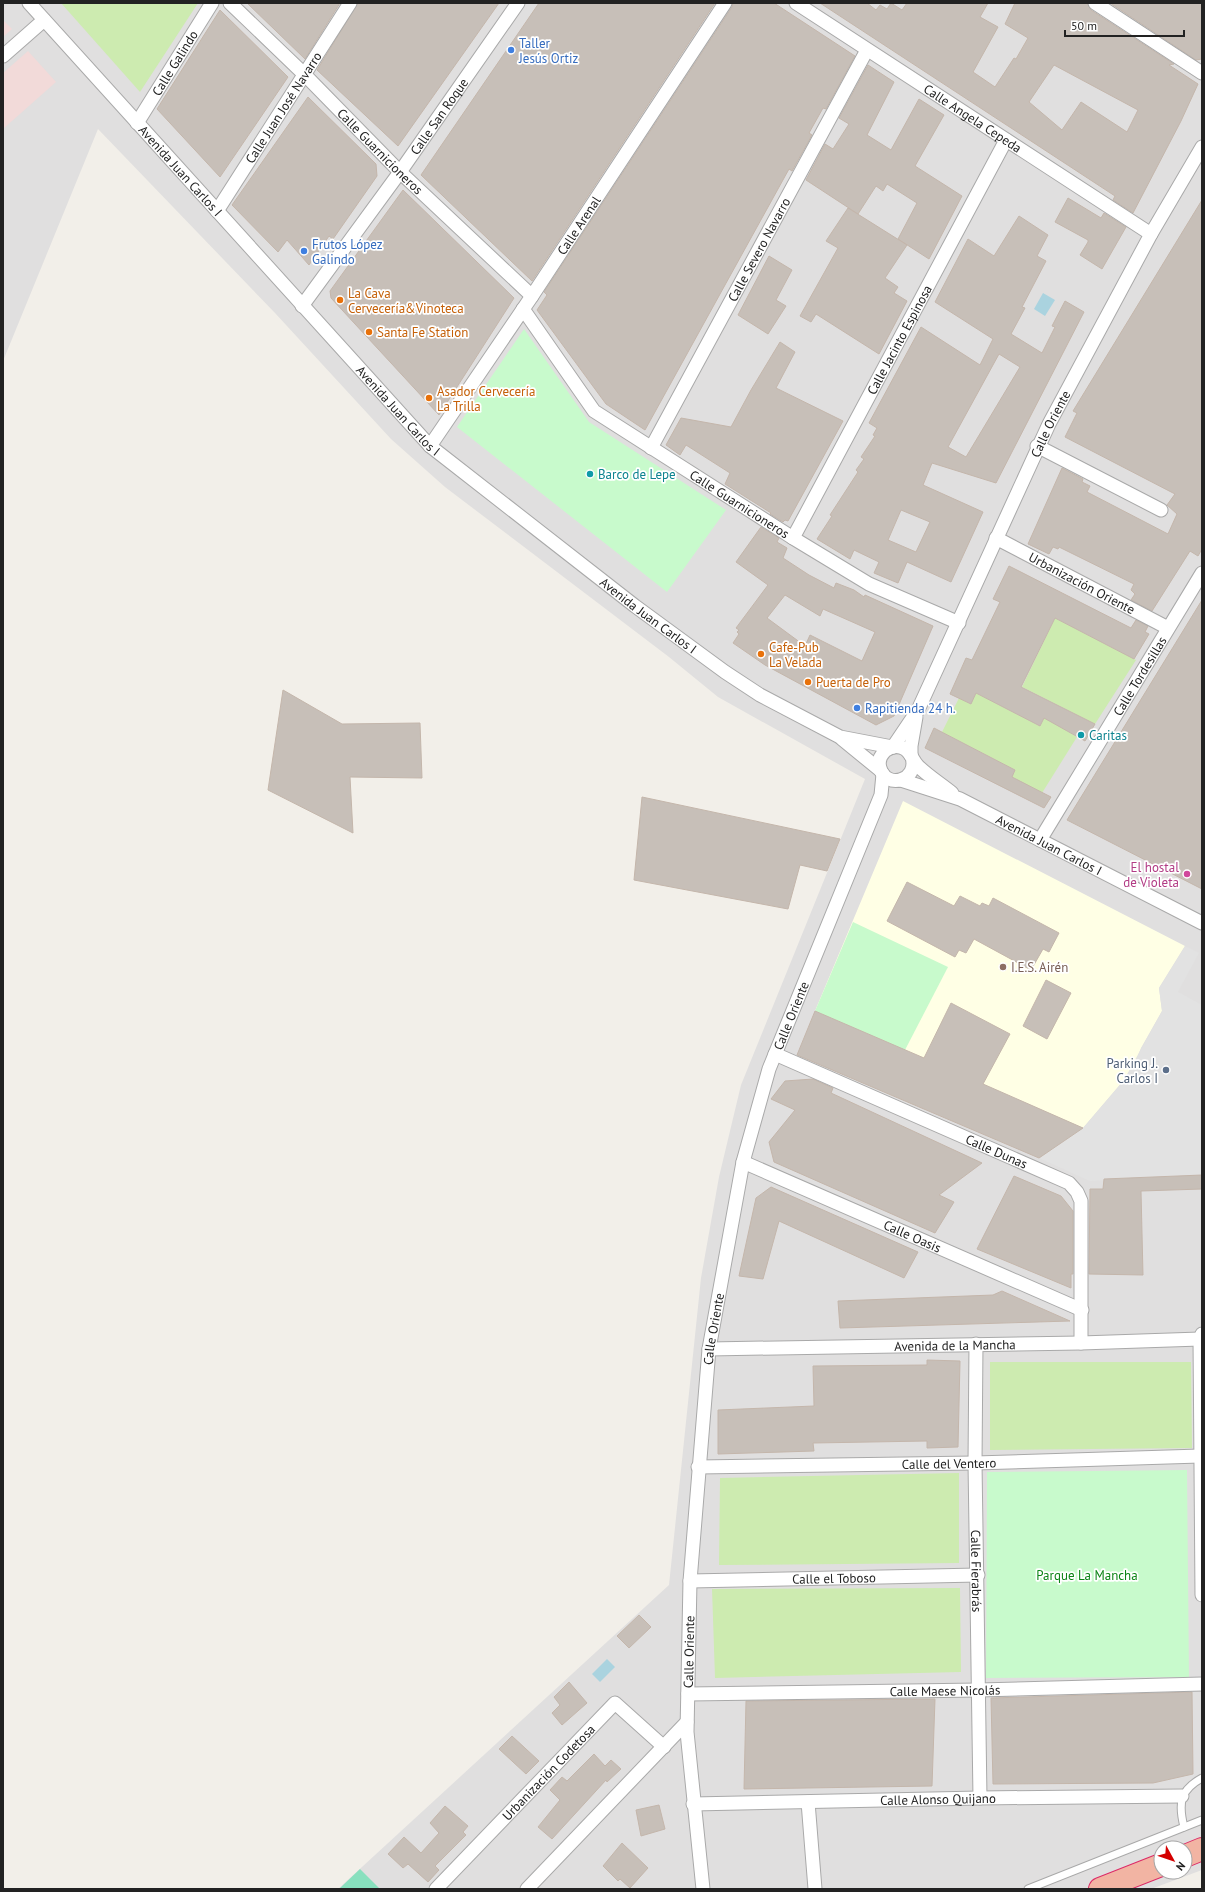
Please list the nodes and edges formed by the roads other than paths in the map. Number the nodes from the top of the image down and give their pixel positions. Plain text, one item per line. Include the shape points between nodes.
1 (29, 3) edge
2 (212, 3) edge
3 (230, 3) edge
4 (350, 3) edge
5 (518, 3) edge
6 (725, 3) edge
7 (796, 3) edge
8 (1095, 3) edge
9 (44, 20) junction
10 (866, 50) junction
11 (3, 56) edge
12 (1202, 73) edge
13 (305, 75) junction
14 (137, 123) junction
15 (1006, 140) junction
16 (1202, 147) edge
17 (400, 172) junction
18 (216, 211) junction
19 (1151, 234) junction
20 (532, 296) junction
21 (302, 306) junction
22 (523, 309) junction
23 (430, 446) junction
24 (1038, 446) junction
25 (651, 448) junction
26 (1161, 510) dead end
27 (793, 538) junction
28 (996, 538) junction
29 (1202, 573) edge
30 (959, 623) junction
31 (1168, 628) junction
32 (918, 710) junction
33 (840, 736) junction
34 (892, 747) junction
35 (911, 756) junction
36 (881, 772) junction
37 (901, 780) junction
38 (881, 795) junction
39 (960, 799) junction
40 (1040, 840) junction
41 (1202, 923) edge
42 (775, 1054) junction
43 (742, 1162) junction
44 (1082, 1310) junction
45 (1201, 1336) edge
46 (1081, 1343) junction
47 (976, 1344) junction
48 (709, 1349) junction
49 (1201, 1447) edge
50 (975, 1463) junction
51 (698, 1467) junction
52 (978, 1575) junction
53 (1202, 1576) edge
54 (690, 1581) junction
55 (1202, 1595) edge
56 (1202, 1684) edge
57 (979, 1690) junction
58 (688, 1694) junction
59 (687, 1722) junction
60 (664, 1747) junction
61 (1202, 1778) edge
62 (1182, 1796) junction
63 (980, 1798) junction
64 (808, 1802) junction
65 (693, 1804) junction
66 (1202, 1820) edge
67 (1184, 1827) junction
68 (1153, 1868) edge
69 (436, 1889) edge
70 (527, 1889) edge
71 (703, 1889) edge
72 (815, 1889) edge
73 (1028, 1889) edge
74 (1100, 1889) edge

1 - 9 street, Avenida Juan Carlos I
2 - 14 street, Calle Galindo
3 - 13 street, Calle Guarnicioneros
4 - 13 street, Calle Juan José Navarro
5 - 17 street, Calle San Roque
6 - 20 street, Calle Arenal
7 - 10 street, Calle Angela Cepeda
8 - 12 street
9 - 11 street
9 - 14 street, Avenida Juan Carlos I
10 - 15 street, Calle Angela Cepeda
10 - 25 street, Calle Severo Navarro
13 - 17 street, Calle Guarnicioneros
13 - 18 street, Calle Juan José Navarro
14 - 18 street, Avenida Juan Carlos I
15 - 19 street, Calle Angela Cepeda
15 - 27 street, Calle Jacinto Espinosa
16 - 19 street, Calle Oriente
17 - 20 street, Calle Guarnicioneros
17 - 21 street, Calle San Roque
18 - 21 street, Avenida Juan Carlos I
19 - 24 street, Calle Oriente via 1096,332
20 - 22 street, Calle Arenal
21 - 23 street, Avenida Juan Carlos I
22 - 23 street, Calle Arenal
22 - 25 street, Calle Guarnicioneros via 594,411
23 - 33 street, Avenida Juan Carlos I via 635,606 725,672 760,695
24 - 26 street
24 - 28 street, Calle Oriente
25 - 27 street, Calle Guarnicioneros
27 - 30 street, Calle Guarnicioneros via 869,584
28 - 30 street, Calle Oriente
28 - 31 street, Urbanización Oriente
29 - 31 street, Calle Tordesillas
30 - 32 street, Calle Oriente
31 - 40 street, Calle Tordesillas
32 - 34 street, Calle Oriente
32 - 35 street, Calle Oriente via 910,746
33 - 34 street
33 - 36 street
34 - 35 street via 901,748
34 - 36 street via 882,754 879,764
35 - 37 street via 912,770
35 - 39 street via 918,766
36 - 37 street via 891,780
36 - 38 street
37 - 38 street
37 - 39 street
38 - 42 street, Calle Oriente
39 - 40 street, Avenida Juan Carlos I
40 - 41 street, Avenida Juan Carlos I
42 - 43 street, Calle Oriente
42 - 44 street, Calle Dunas via 1069,1183 1077,1192 1080,1201
43 - 44 street, Calle Oasis
43 - 48 street, Calle Oriente
44 - 46 street, Calle Dunas
45 - 46 street, Avenida de la Mancha
45 - 49 street
46 - 47 street, Avenida de la Mancha
47 - 48 street, Avenida de la Mancha
47 - 50 street, Calle Fierabrás
48 - 51 street, Calle Oriente
49 - 50 street, Calle del Ventero
49 - 53 street
50 - 51 street, Calle del Ventero
50 - 52 street, Calle Fierabrás
51 - 54 street, Calle Oriente
52 - 54 street, Calle el Toboso
52 - 57 street, Calle Fierabrás
53 - 55 street
54 - 58 street, Calle Oriente
56 - 57 street, Calle Maese Nicolás
57 - 58 street, Calle Maese Nicolás
57 - 63 street, Calle Fierabrás
58 - 59 street, Calle Oriente
59 - 60 street
59 - 65 street, Calle Oriente
60 - 69 street, Urbanización Codetosa via 615,1703
60 - 70 street
61 - 62 lane via 1189,1785
62 - 63 street, Calle Alonso Quijano
62 - 67 lane via 1181,1814
63 - 64 street, Calle Alonso Quijano
64 - 65 street, Calle Alonso Quijano
64 - 72 street
65 - 71 street, Calle Oriente
66 - 67 lane
67 - 73 lane
68 - 74 highway

